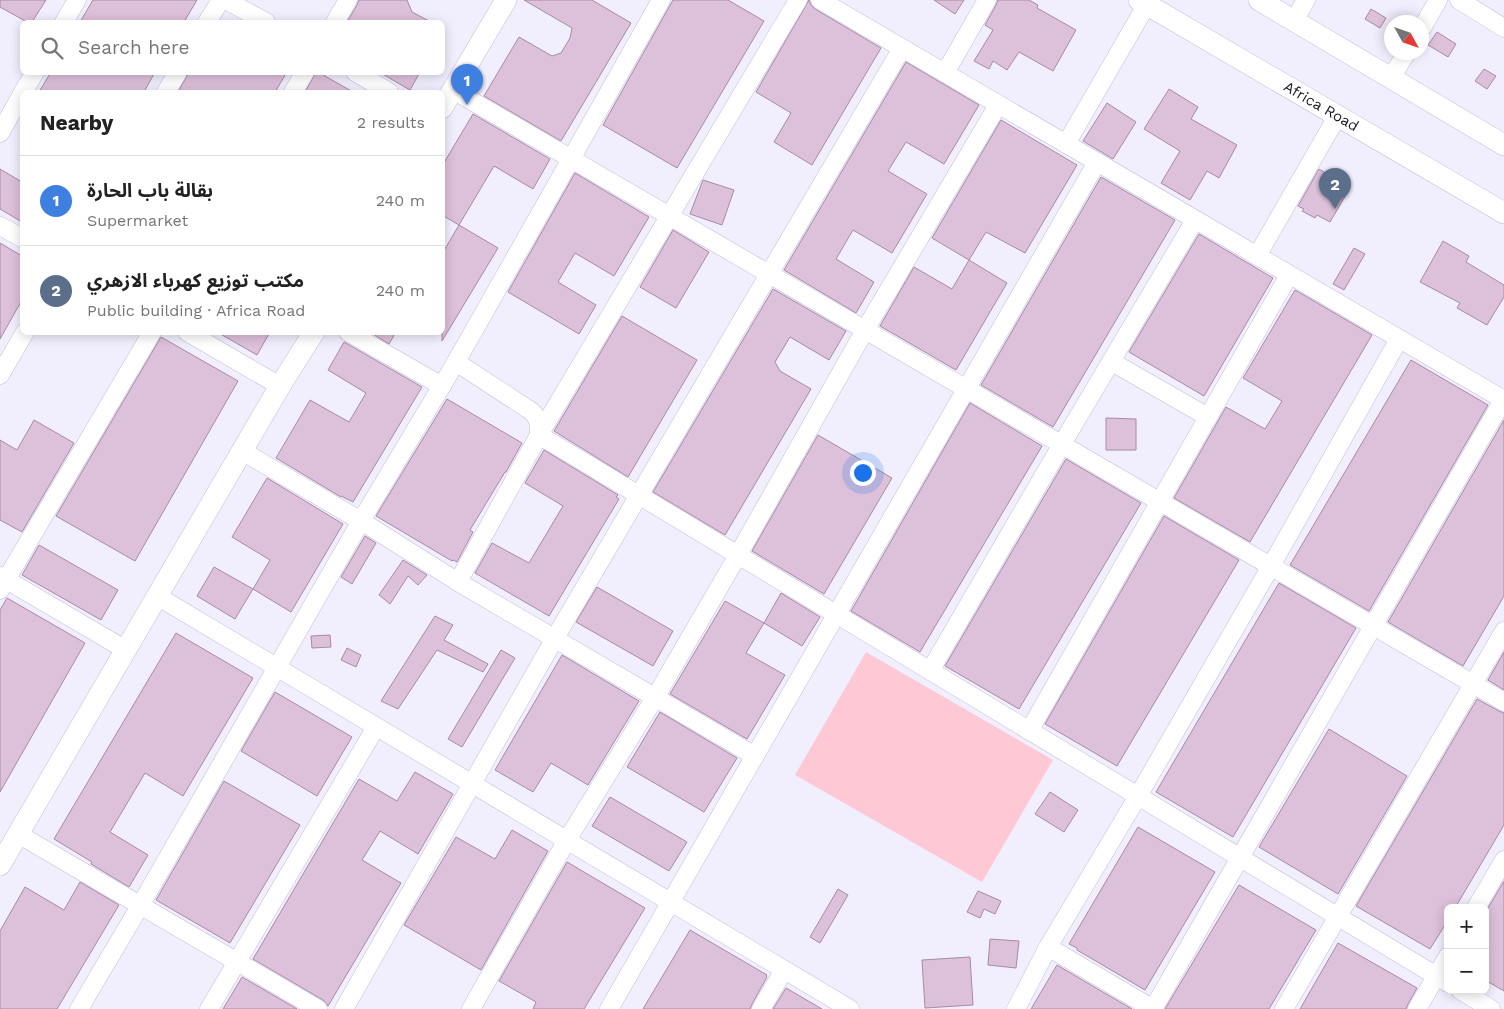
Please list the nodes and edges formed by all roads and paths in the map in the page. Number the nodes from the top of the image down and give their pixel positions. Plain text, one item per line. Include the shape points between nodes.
1 (77, 0) edge
2 (220, 0) edge
3 (226, 0) edge
4 (348, 0) edge
5 (506, 0) edge
6 (662, 0) edge
7 (798, 0) edge
8 (820, 0) edge
9 (988, 0) edge
10 (1258, 0) edge
11 (1306, 0) edge
12 (1438, 0) edge
13 (1459, 0) edge
14 (1143, 2) edge
15 (1429, 16) edge
16 (65, 20) edge
17 (208, 20) edge
18 (262, 20) edge
19 (335, 20) edge
20 (1294, 21) junction
21 (1504, 28) edge
22 (902, 48) junction
23 (1402, 60) edge
24 (946, 74) junction
25 (33, 75) edge
26 (176, 75) edge
27 (303, 75) edge
28 (360, 75) edge
29 (1391, 78) junction
30 (25, 90) edge
31 (167, 90) edge
32 (294, 90) edge
33 (386, 90) edge
34 (453, 90) junction
35 (20, 98) edge
36 (445, 103) edge
37 (998, 104) junction
38 (1338, 115) junction
39 (0, 133) edge
40 (1066, 144) junction
41 (1504, 145) edge
42 (571, 158) junction
43 (1097, 162) junction
44 (1500, 208) edge
45 (670, 216) junction
46 (1196, 220) junction
47 (0, 226) edge
48 (20, 237) edge
49 (1258, 256) junction
50 (769, 274) junction
51 (1289, 275) junction
52 (865, 330) junction
53 (23, 335) edge
54 (150, 335) edge
55 (192, 335) edge
56 (312, 335) edge
57 (353, 335) edge
58 (1399, 339) junction
59 (456, 362) junction
60 (1112, 362) junction
61 (0, 375) edge
62 (280, 386) junction
63 (442, 386) junction
64 (966, 389) junction
65 (1503, 400) edge
66 (1208, 417) junction
67 (539, 435) junction
68 (1062, 444) junction
69 (242, 451) junction
70 (639, 495) junction
71 (1160, 501) junction
72 (361, 521) junction
73 (738, 555) junction
74 (1271, 566) junction
75 (2, 582) edge
76 (458, 582) junction
77 (157, 596) junction
78 (837, 614) junction
79 (1373, 626) junction
80 (1504, 631) edge
81 (555, 638) junction
82 (126, 650) junction
83 (277, 668) junction
84 (930, 671) junction
85 (1473, 684) junction
86 (656, 696) junction
87 (1504, 702) edge
88 (376, 727) junction
89 (1029, 731) junction
90 (755, 756) junction
91 (472, 784) junction
92 (1138, 796) junction
93 (18, 834) junction
94 (566, 840) junction
95 (1240, 858) junction
96 (1504, 860) edge
97 (0, 866) edge
98 (671, 902) junction
99 (1478, 904) edge
100 (140, 906) junction
101 (1338, 917) junction
102 (1048, 947) junction
103 (236, 961) junction
104 (784, 970) junction
105 (1442, 979) edge
106 (1467, 994) edge
107 (79, 1009) edge
108 (209, 1009) edge
109 (318, 1009) edge
110 (344, 1009) edge
111 (471, 1009) edge
112 (609, 1009) edge
113 (761, 1009) edge
114 (850, 1009) edge
115 (1016, 1009) edge
116 (1153, 1009) edge
117 (1284, 1009) edge
118 (1417, 1009) edge
119 (1491, 1009) edge

1 - 16 street
2 - 17 street
3 - 18 street
4 - 19 street
5 - 34 street
6 - 42 street
7 - 45 street
8 - 22 street
9 - 24 street
10 - 20 street
11 - 20 street
12 - 15 street
13 - 21 street
14 - 38 street, Africa Road
14 - 40 street
20 - 29 street
22 - 24 street
22 - 50 street
23 - 29 street
24 - 37 street
25 - 30 street
26 - 31 street
27 - 32 street
28 - 33 street
29 - 41 street
34 - 36 street
34 - 42 street
35 - 39 street
37 - 40 street
37 - 52 street
38 - 44 street, Africa Road
38 - 49 street
40 - 43 street
42 - 45 street
42 - 59 street
43 - 46 street
43 - 64 street
45 - 50 street
45 - 67 street
46 - 49 street
46 - 60 street
47 - 48 street
49 - 51 street
50 - 52 street
50 - 70 street
51 - 58 street
51 - 66 street
52 - 64 street
52 - 73 street
53 - 61 street
54 - 75 street
55 - 62 street
56 - 62 street
57 - 63 street
58 - 65 street
58 - 74 street
59 - 63 street
59 - 67 street via 535,414 540,423
60 - 66 street
60 - 68 street
62 - 69 street
63 - 72 street
64 - 68 street
64 - 78 street
65 - 79 street
66 - 71 street
67 - 70 street
67 - 76 street
68 - 71 street
68 - 84 street
69 - 72 street
69 - 77 street
70 - 73 street
70 - 81 street
71 - 74 street
71 - 89 street
72 - 76 street
72 - 83 street
73 - 78 street
73 - 86 street
74 - 79 street
74 - 92 street
75 - 82 street
76 - 81 street
77 - 82 street
77 - 83 street
78 - 84 street
78 - 90 street
79 - 85 street
79 - 95 street
80 - 85 street
81 - 86 street
81 - 91 street
82 - 93 street
83 - 88 street
83 - 100 street
84 - 89 street
85 - 87 street
85 - 101 street
86 - 90 street
86 - 94 street
88 - 91 street
88 - 103 street
89 - 92 street
90 - 98 street
91 - 94 street
91 - 110 street
92 - 95 street
92 - 102 street
93 - 97 street
93 - 100 street
94 - 98 street
94 - 111 street
95 - 101 street
95 - 116 street
96 - 99 street
98 - 104 street
98 - 112 street
100 - 103 street
100 - 107 street
101 - 105 street
101 - 117 street
102 - 115 street
102 - 116 street
103 - 108 street
103 - 109 street
104 - 113 street
104 - 114 street
105 - 118 street
106 - 119 street

